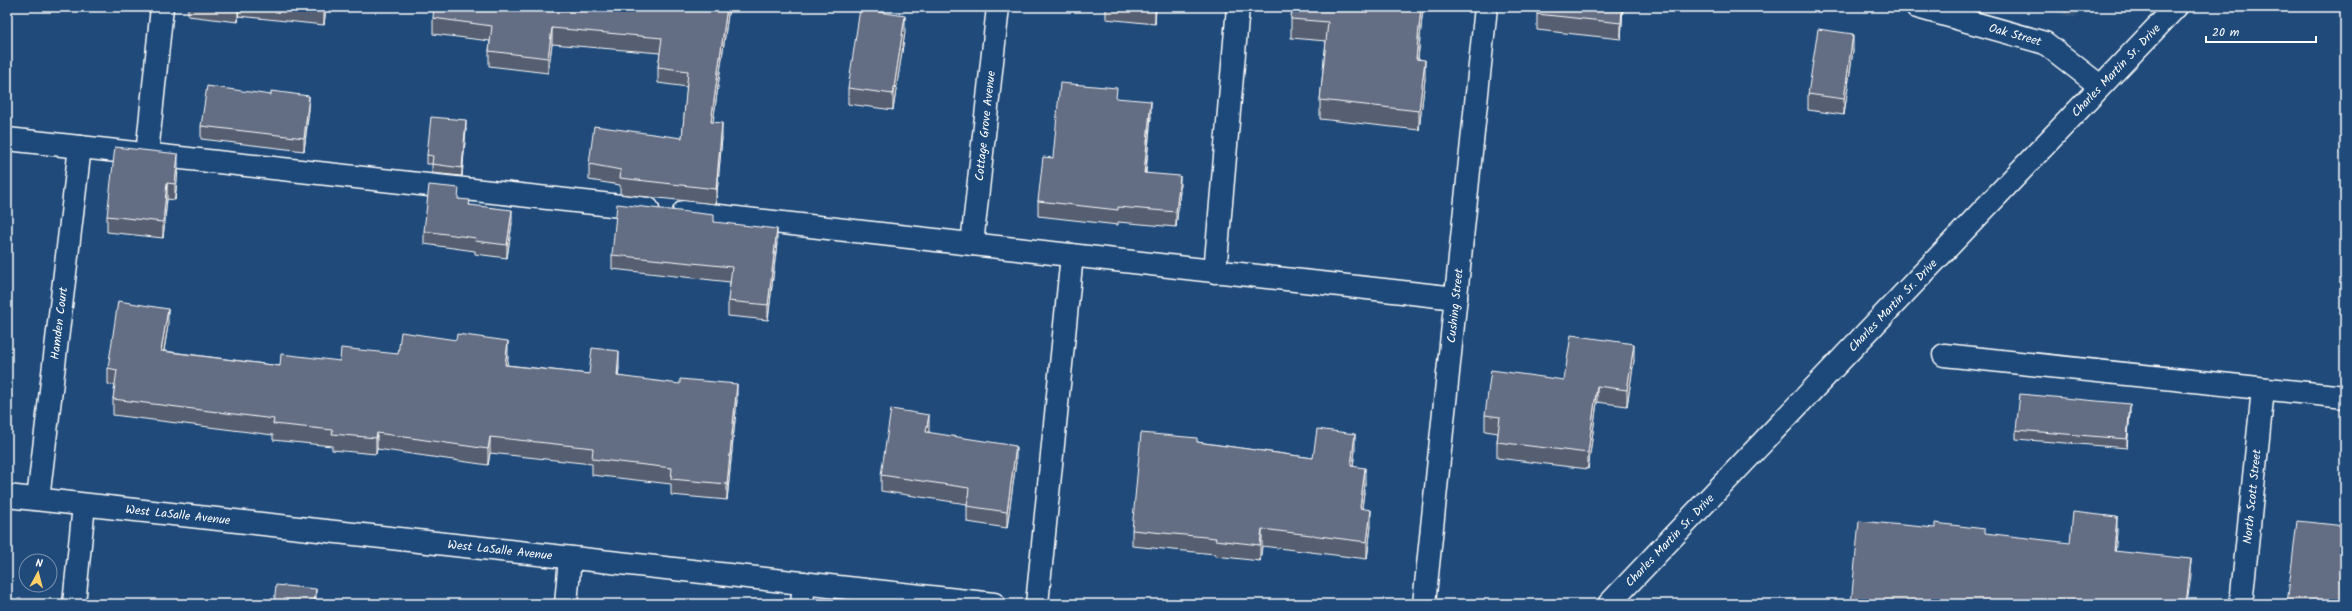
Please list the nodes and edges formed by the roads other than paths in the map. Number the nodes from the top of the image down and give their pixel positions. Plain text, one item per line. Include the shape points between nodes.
1 (162, 7) edge
2 (998, 7) edge
3 (1238, 7) edge
4 (1486, 7) edge
5 (1917, 7) edge
6 (2176, 7) edge
7 (2100, 86) junction
8 (7, 139) edge
9 (80, 147) junction
10 (147, 154) junction
11 (972, 244) junction
12 (1072, 255) junction
13 (1214, 272) junction
14 (1456, 298) junction
15 (1944, 355) dead end
16 (2263, 389) junction
17 (2345, 396) edge
18 (7, 496) edge
19 (38, 499) junction
20 (84, 505) junction
21 (570, 558) junction
22 (803, 594) edge
23 (74, 604) edge
24 (566, 604) edge
25 (994, 604) edge
26 (1037, 604) edge
27 (1424, 604) edge
28 (1609, 604) edge
29 (2241, 604) edge

1 - 10 street
2 - 11 street, Cottage Grove Avenue
3 - 13 street
4 - 14 street, Cushing Street
5 - 7 street, Oak Street via 2045,43
6 - 7 street, Charles Martin Sr. Drive
7 - 28 street, Charles Martin Sr. Drive
8 - 9 street
9 - 10 street
9 - 19 street, Hamden Court
10 - 11 street
11 - 12 street
12 - 13 street
12 - 26 street
13 - 14 street
14 - 27 street, Cushing Street
15 - 16 street
16 - 17 street
16 - 29 street, North Scott Street
18 - 19 street, West LaSalle Avenue
19 - 20 street, West LaSalle Avenue
20 - 21 street, West LaSalle Avenue
20 - 23 street
21 - 22 street, West LaSalle Avenue
21 - 24 street
22 - 25 street, West LaSalle Avenue

